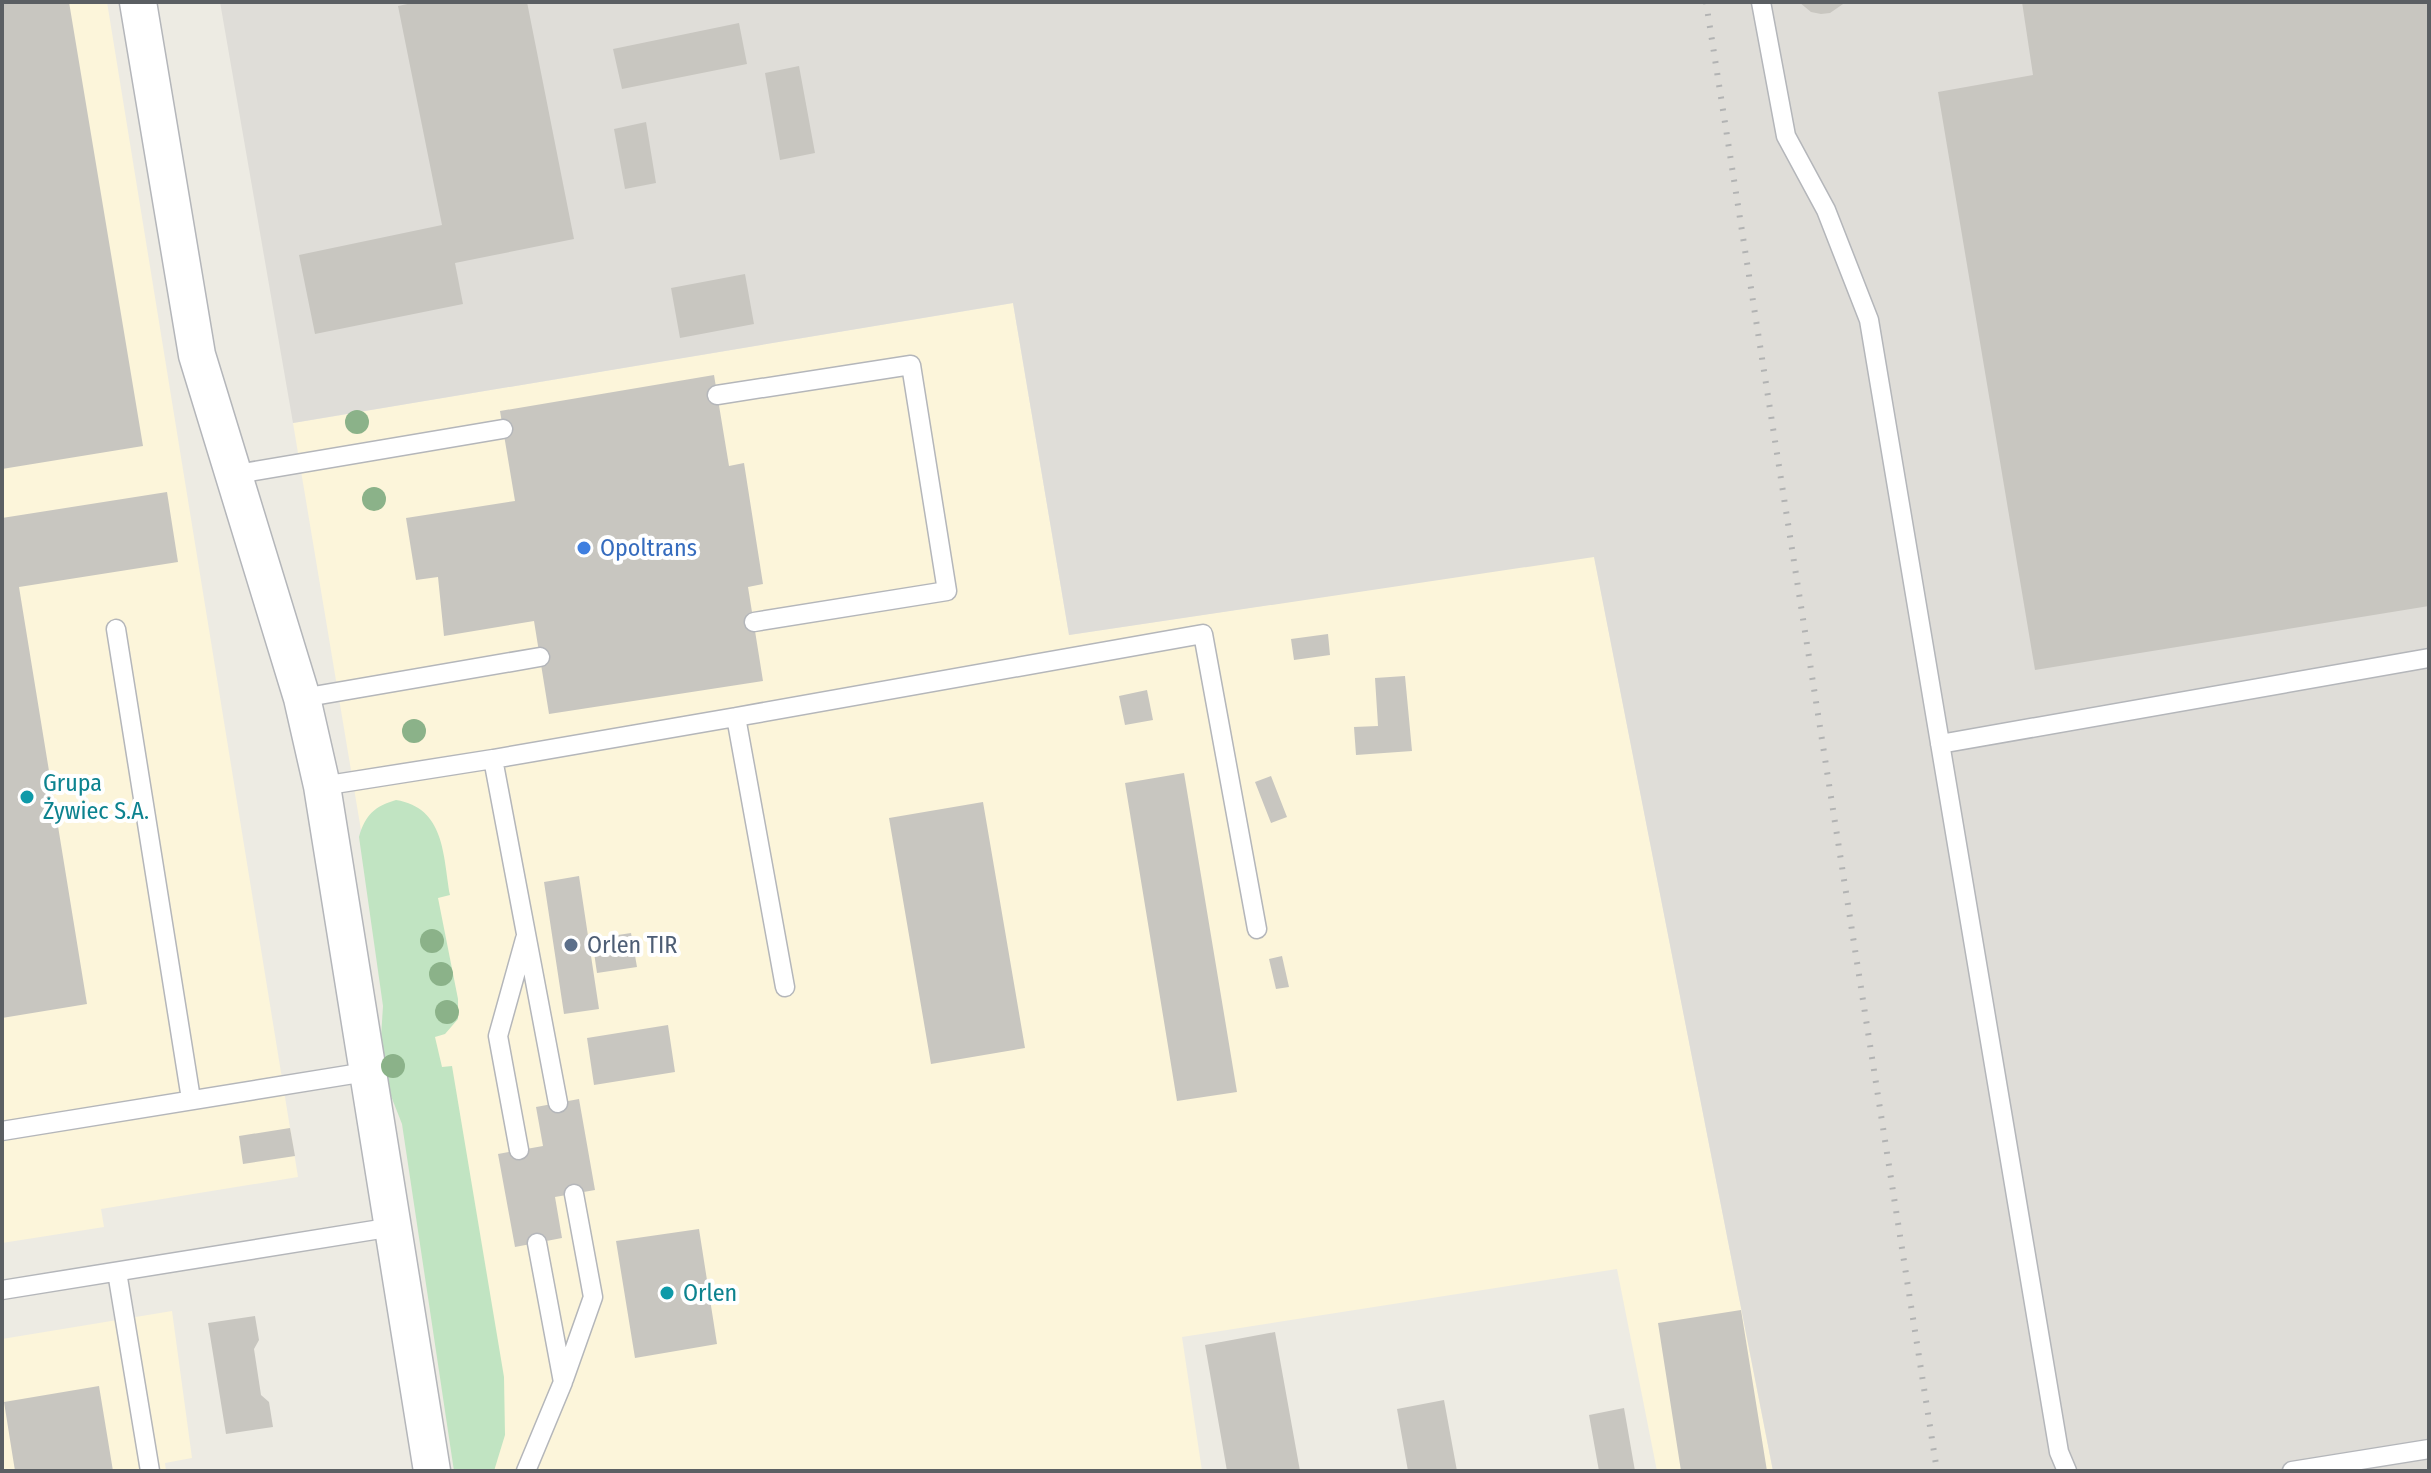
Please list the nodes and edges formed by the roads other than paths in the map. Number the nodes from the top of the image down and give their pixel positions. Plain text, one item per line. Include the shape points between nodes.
1 (138, 2) edge
2 (1761, 2) edge
3 (717, 395) dead end
4 (503, 429) dead end
5 (231, 475) junction
6 (754, 622) dead end
7 (116, 629) dead end
8 (540, 657) dead end
9 (2429, 658) edge
10 (302, 698) junction
11 (736, 717) junction
12 (1940, 744) junction
13 (493, 759) junction
14 (322, 786) junction
15 (1257, 929) dead end
16 (526, 935) junction
17 (785, 987) dead end
18 (366, 1072) junction
19 (191, 1099) junction
20 (558, 1103) dead end
21 (2, 1131) edge
22 (519, 1150) dead end
23 (574, 1194) dead end
24 (393, 1227) junction
25 (537, 1243) dead end
26 (117, 1272) junction
27 (2, 1290) edge
28 (563, 1382) junction
29 (2429, 1449) edge
30 (150, 1471) edge
31 (432, 1471) edge
32 (526, 1471) edge
33 (2067, 1471) edge
34 (2292, 1471) edge

1 - 5 street via 197,355
2 - 12 lane via 1786,136 1826,210 1869,320
3 - 6 lane via 911,365 947,591
4 - 5 lane
5 - 10 street
7 - 19 lane
8 - 10 lane
9 - 12 lane
10 - 14 street
11 - 13 lane
11 - 15 lane via 1203,634
11 - 17 lane
12 - 33 lane via 2059,1452
13 - 14 lane
13 - 16 lane
14 - 18 street
16 - 20 lane
16 - 22 lane via 498,1036
18 - 19 lane
18 - 24 street
19 - 21 lane
23 - 28 lane via 593,1297
24 - 26 lane
24 - 31 street
25 - 28 lane
26 - 27 lane
26 - 30 lane
28 - 32 lane
29 - 34 lane

